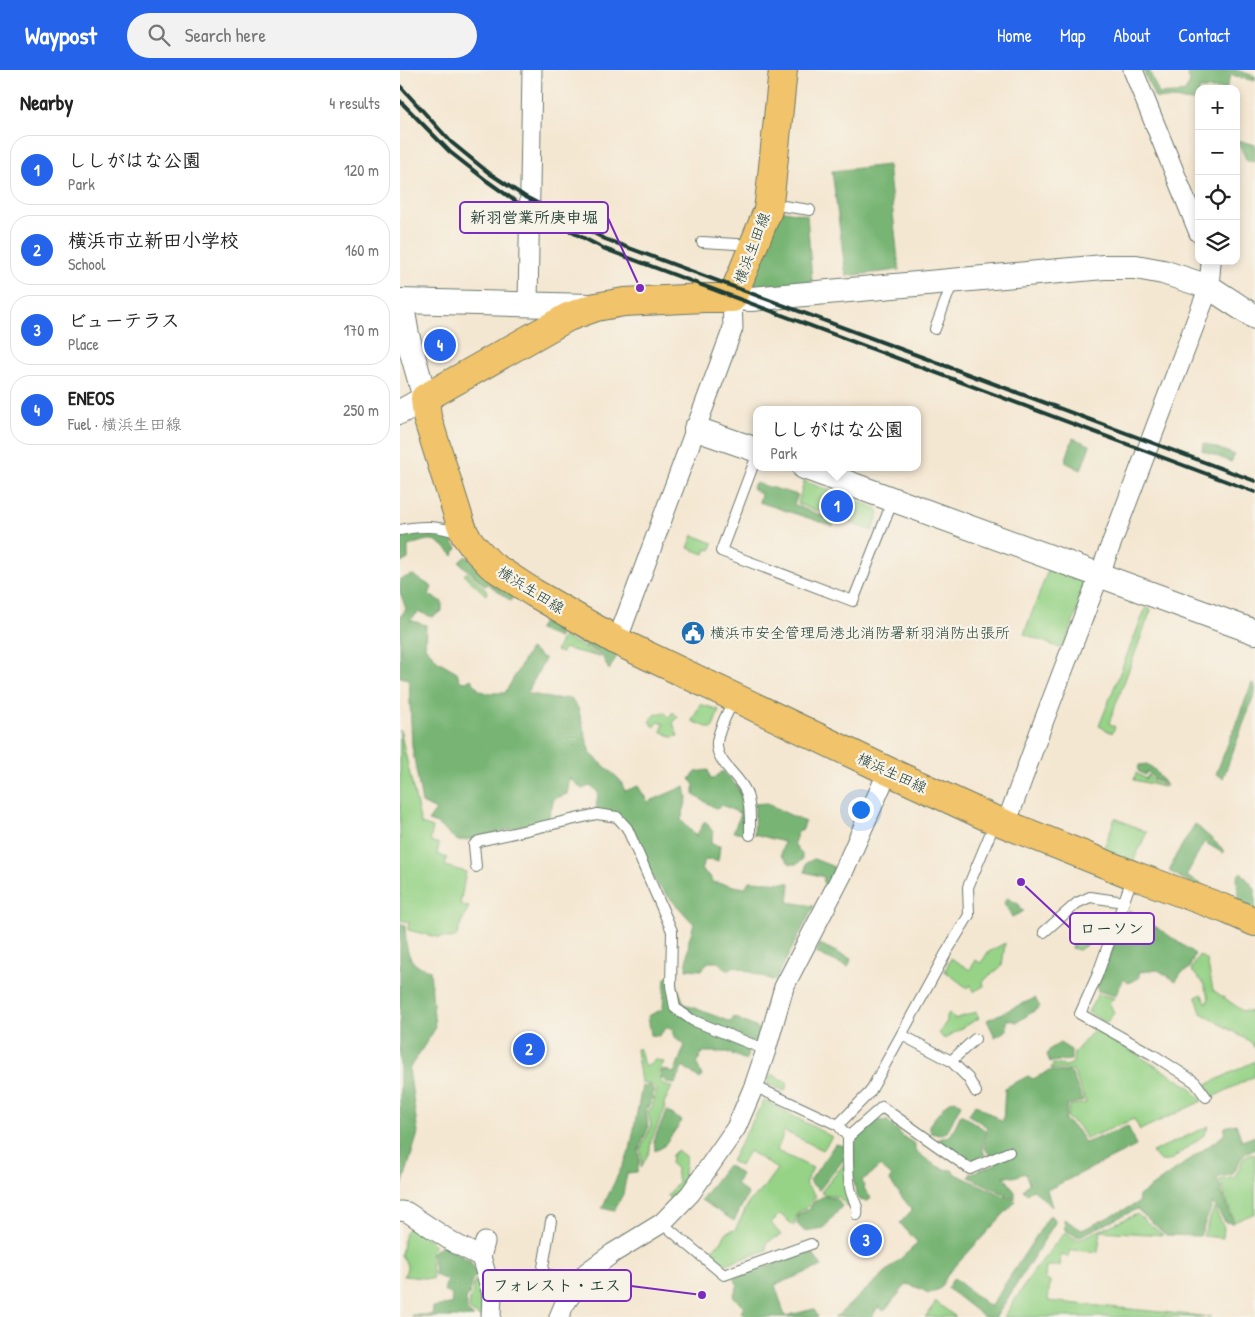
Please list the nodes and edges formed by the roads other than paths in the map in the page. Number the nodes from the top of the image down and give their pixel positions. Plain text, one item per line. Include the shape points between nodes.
1 (532, 70) edge
2 (783, 70) edge
3 (1133, 70) edge
4 (769, 204) junction
5 (810, 210) dead end
6 (1195, 223) edge
7 (702, 242) dead end
8 (754, 245) junction
9 (1211, 265) edge
10 (954, 280) junction
11 (1209, 287) junction
12 (732, 298) junction
13 (400, 301) edge
14 (528, 305) junction
15 (596, 306) junction
16 (1255, 317) edge
17 (935, 329) dead end
18 (425, 398) junction
19 (400, 412) edge
20 (696, 429) junction
21 (753, 449) edge
22 (753, 466) edge
23 (815, 471) edge
24 (893, 500) junction
25 (400, 530) edge
26 (465, 535) junction
27 (1100, 575) junction
28 (1255, 632) edge
29 (618, 641) junction
30 (734, 698) junction
31 (888, 772) junction
32 (1001, 822) junction
33 (750, 835) dead end
34 (476, 867) dead end
35 (1134, 876) junction
36 (1124, 902) junction
37 (1255, 922) edge
38 (1044, 932) dead end
39 (902, 1035) junction
40 (975, 1039) dead end
41 (766, 1050) junction
42 (951, 1061) junction
43 (754, 1086) junction
44 (976, 1092) dead end
45 (1206, 1097) dead end
46 (838, 1125) junction
47 (848, 1137) junction
48 (1009, 1152) dead end
49 (400, 1211) edge
50 (857, 1215) dead end
51 (551, 1221) dead end
52 (662, 1223) junction
53 (811, 1244) dead end
54 (577, 1286) junction
55 (490, 1317) edge
56 (559, 1317) edge

1 - 14 street
2 - 4 main road, 横浜生田線
3 - 6 street
4 - 5 lane
4 - 8 main road, 横浜生田線
7 - 8 lane
8 - 12 main road, 横浜生田線
9 - 11 street
10 - 11 street via 1104,266 1163,272
10 - 12 street via 751,300
10 - 17 lane
11 - 16 street
11 - 27 street
12 - 15 main road, 横浜生田線
12 - 20 street via 733,328
13 - 14 street
13 - 18 street
14 - 15 street
15 - 18 main road, 横浜生田線 via 568,317
18 - 19 street
18 - 26 main road, 横浜生田線 via 427,416
20 - 21 street
20 - 29 street
22 - 24 lane via 721,551 853,601
23 - 24 street
24 - 27 street
25 - 26 lane via 424,526
26 - 29 main road, 横浜生田線 via 491,565
27 - 28 street
27 - 32 street
29 - 30 main road, 横浜生田線
30 - 31 main road, 横浜生田線
30 - 33 lane via 720,731 718,753 746,791 750,804
31 - 32 main road, 横浜生田線
31 - 41 street via 842,875 784,988
32 - 35 main road, 横浜生田線
32 - 39 lane via 968,887 969,915
34 - 41 lane via 474,845 479,841 597,814 617,817 627,828 672,931 671,986 675,1008 692,1020
35 - 36 lane
35 - 37 main road, 横浜生田線
36 - 38 lane via 1090,897
36 - 45 lane via 1080,1014 1195,1082
39 - 42 lane
39 - 46 lane via 870,1092
40 - 42 lane
41 - 43 street
42 - 44 lane via 968,1078
43 - 46 lane
43 - 52 street via 736,1128 690,1194
46 - 47 lane
47 - 48 lane via 882,1107 970,1169
47 - 50 lane via 848,1180
49 - 55 street via 454,1243 483,1249 492,1294
51 - 54 lane via 542,1273
52 - 53 lane via 724,1275
52 - 54 street via 587,1272
54 - 56 street

